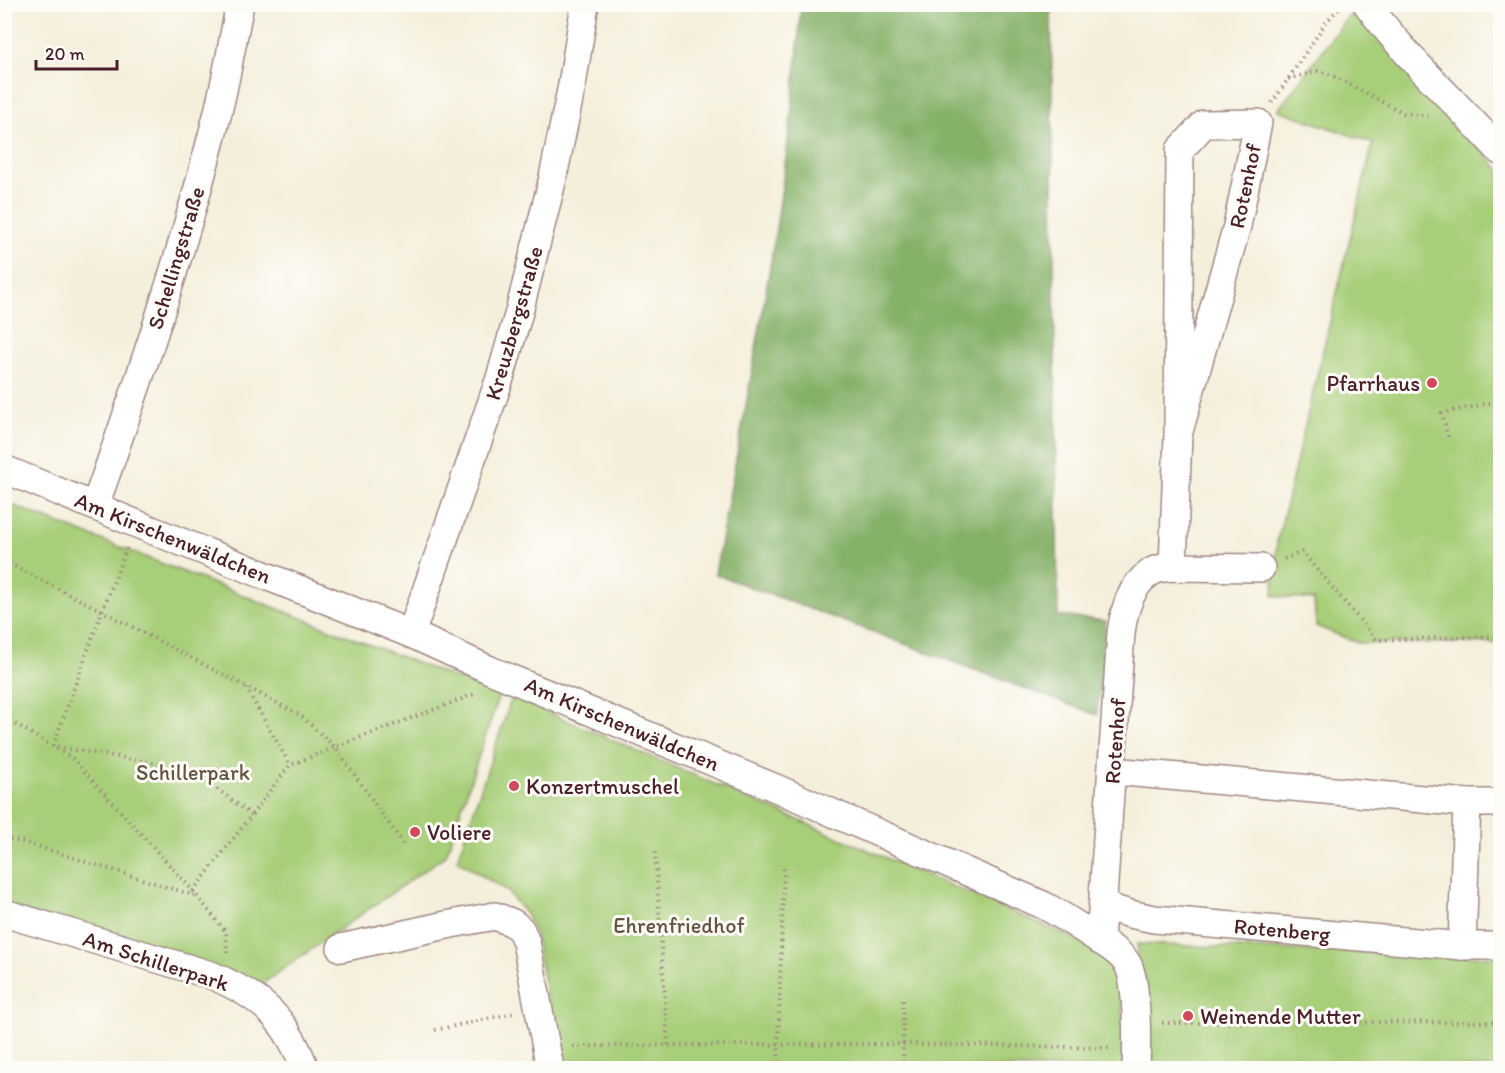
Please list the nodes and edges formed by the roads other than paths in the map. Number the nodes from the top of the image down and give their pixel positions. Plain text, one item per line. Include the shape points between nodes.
1 (240, 4) edge
2 (585, 4) edge
3 (1367, 4) edge
4 (1500, 151) edge
5 (1178, 435) junction
6 (4, 469) edge
7 (95, 506) junction
8 (1173, 567) junction
9 (1261, 568) road end
10 (411, 634) junction
11 (1113, 771) junction
12 (1467, 803) junction
13 (1500, 803) edge
14 (1103, 906) junction
15 (4, 913) edge
16 (1100, 941) junction
17 (1462, 946) junction
18 (1500, 946) edge
19 (341, 948) dead end
20 (1136, 1047) edge
21 (548, 1057) edge
22 (305, 1068) edge

1 - 7 street, Schellingstraße via 216,119 184,235
2 - 10 street, Kreuzbergstraße via 552,182 501,378
3 - 4 street via 1422,70
5 - 5 street, Rotenhof via 1237,226 1258,123 1204,124 1180,150
5 - 8 street, Rotenhof
6 - 7 street, Am Kirschenwäldchen
7 - 10 street, Am Kirschenwäldchen
8 - 9 street, Rotenhof
8 - 11 street, Rotenhof via 1149,573 1124,611
10 - 16 street, Am Kirschenwäldchen via 1026,896
11 - 12 street
11 - 14 street, Rotenhof
12 - 13 street
12 - 17 street
14 - 16 street, Rotenhof
14 - 17 street, Rotenberg via 1154,919
15 - 22 street, Am Schillerpark via 225,981 256,998 277,1017
16 - 20 street, Am Kirschenwäldchen via 1127,963 1132,975
17 - 18 street, Rotenberg
19 - 21 street via 495,916 513,923 526,942

